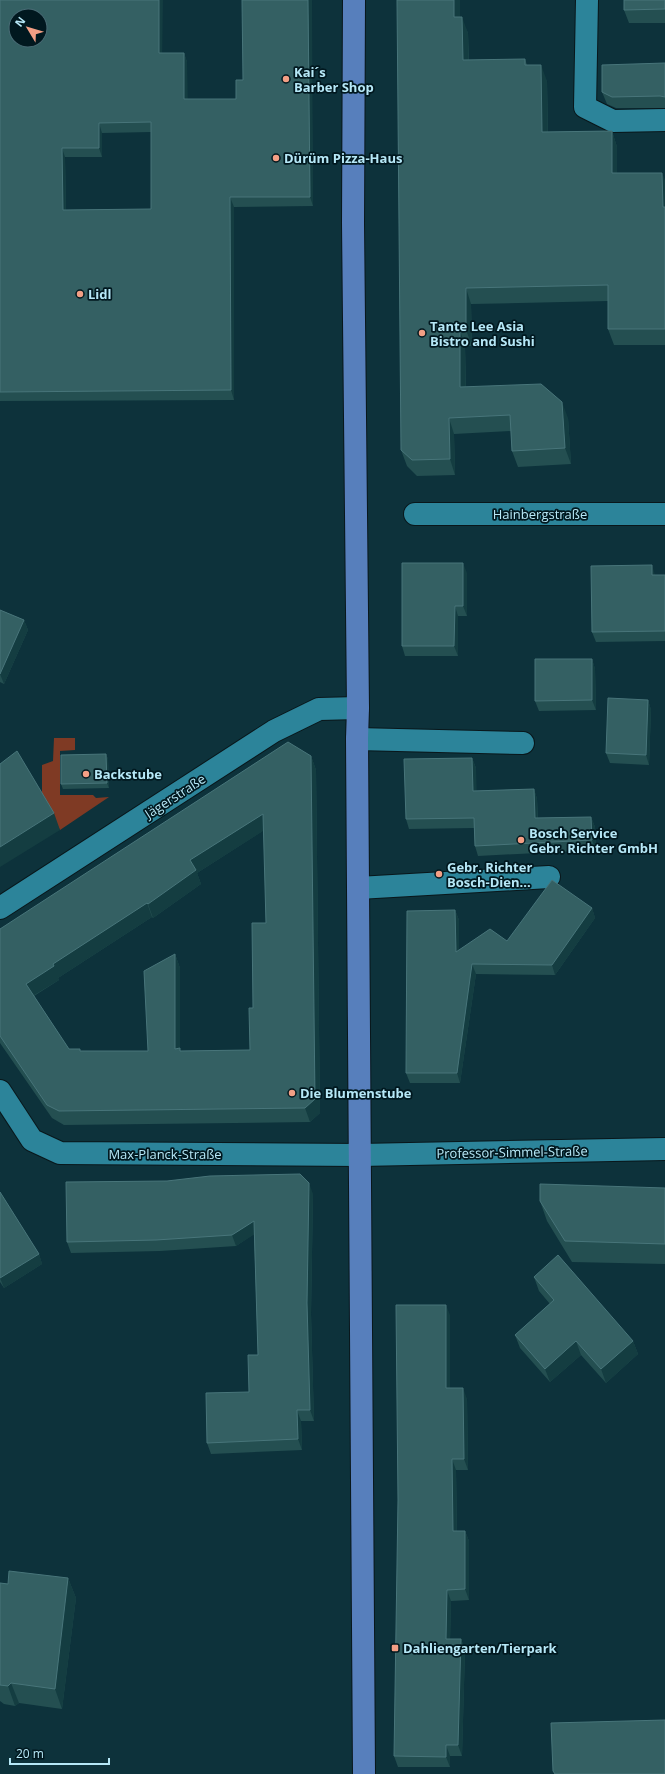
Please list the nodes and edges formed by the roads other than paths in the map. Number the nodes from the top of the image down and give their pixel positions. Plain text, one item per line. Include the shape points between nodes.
1 (354, 0) edge
2 (587, 0) edge
3 (665, 120) edge
4 (415, 514) dead end
5 (665, 514) edge
6 (358, 708) junction
7 (357, 739) junction
8 (523, 743) dead end
9 (549, 878) dead end
10 (358, 888) junction
11 (0, 908) edge
12 (0, 1091) edge
13 (665, 1149) edge
14 (360, 1155) junction
15 (364, 1774) edge

1 - 6 main road via 353,223
2 - 3 street via 585,107 613,121
4 - 5 street, Hainbergstraße
6 - 7 main road
6 - 11 street, Jägerstraße via 319,709 274,731
7 - 8 street
7 - 10 main road
9 - 10 street
10 - 14 main road
12 - 14 street, Max-Planck-Straße via 32,1140 60,1153
13 - 14 street, Professor-Simmel-Straße
14 - 15 main road

